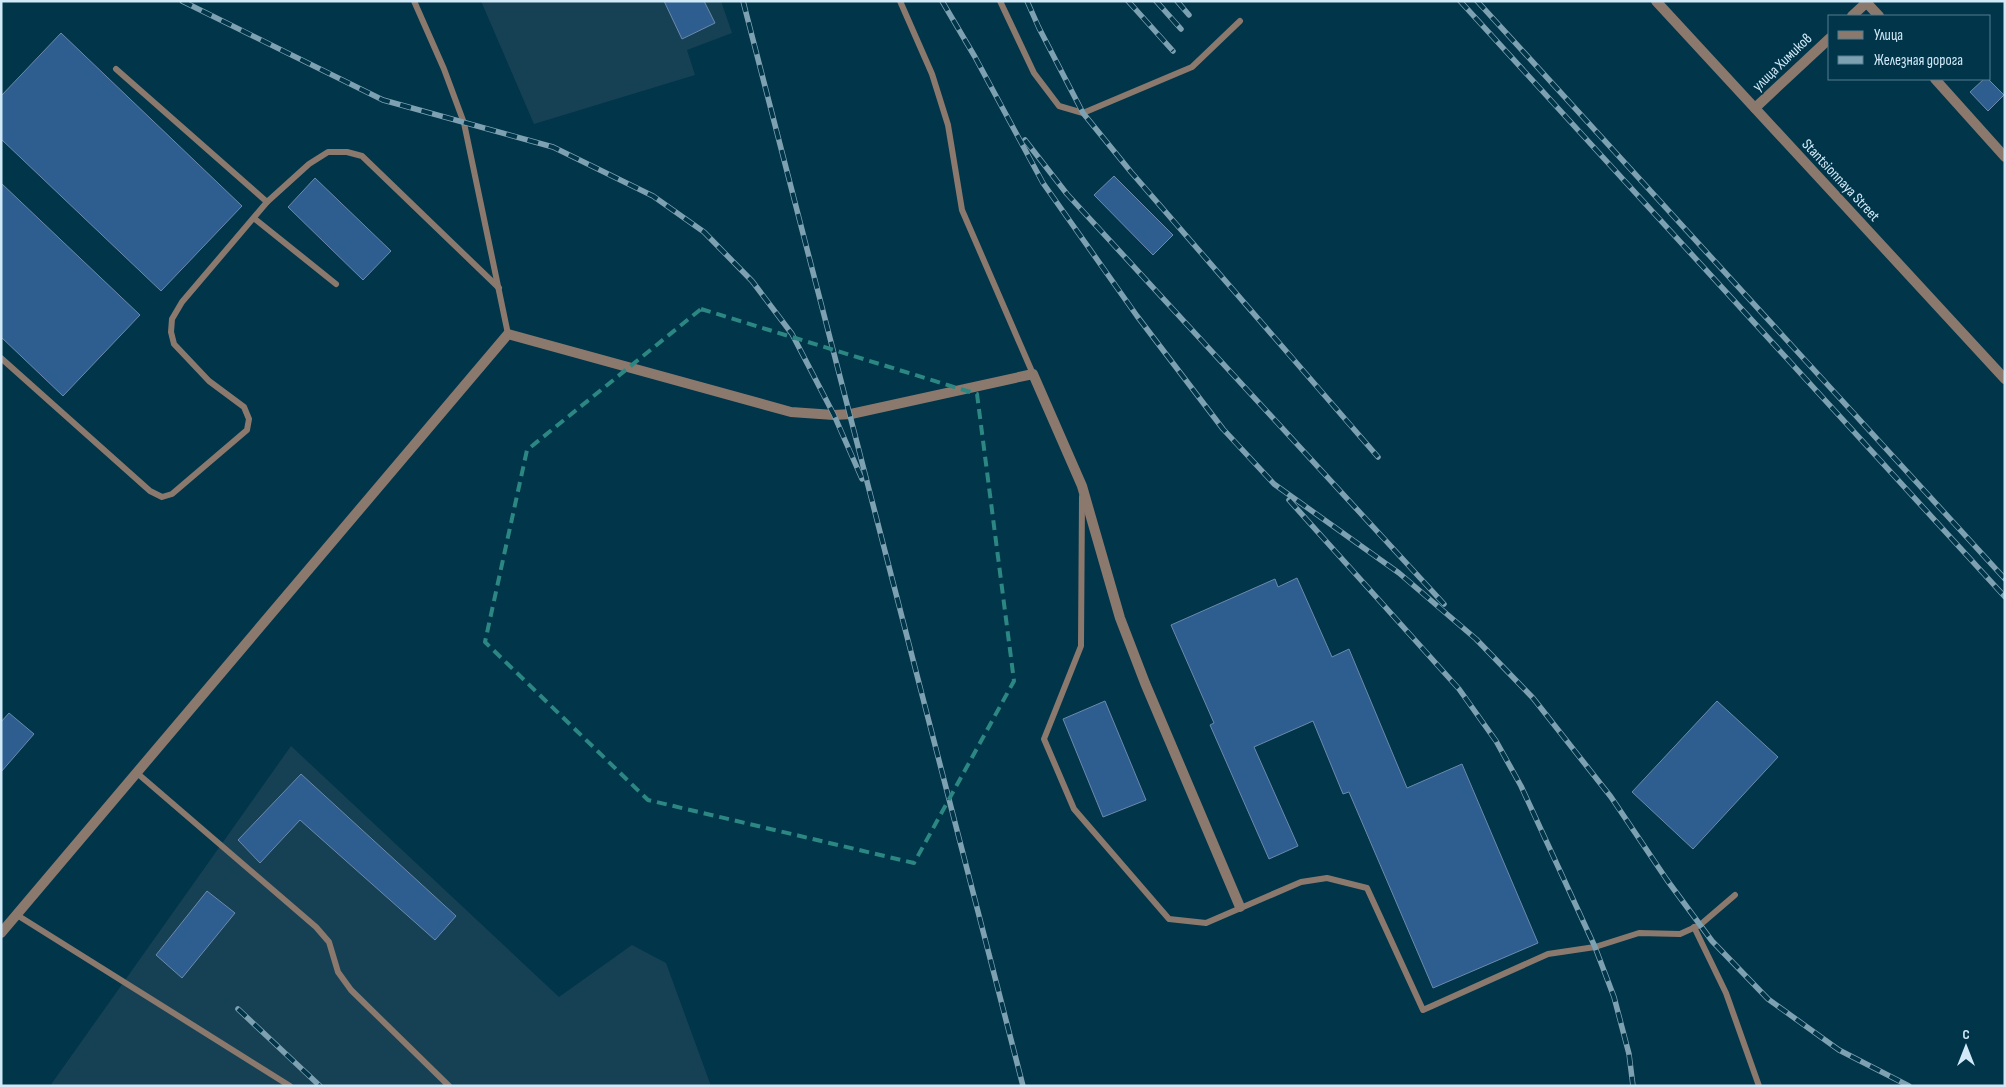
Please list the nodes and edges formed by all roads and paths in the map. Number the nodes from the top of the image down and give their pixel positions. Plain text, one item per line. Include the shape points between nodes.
1 (414, 1) edge
2 (900, 1) edge
3 (1000, 1) edge
4 (1656, 1) edge
5 (1866, 2) edge
6 (1853, 15) edge
7 (1878, 15) edge
8 (1240, 21) dead end
9 (1828, 40) edge
10 (116, 69) dead end
11 (1936, 80) edge
12 (1755, 108) junction
13 (2005, 157) edge
14 (267, 202) junction
15 (255, 218) junction
16 (336, 284) dead end
17 (498, 288) junction
18 (508, 334) junction
19 (1, 358) edge
20 (1033, 374) junction
21 (2005, 379) edge
22 (1082, 486) junction
23 (137, 773) junction
24 (1735, 895) dead end
25 (1240, 908) junction
26 (17, 915) junction
27 (1694, 927) junction
28 (1, 933) edge
29 (290, 1086) edge
30 (450, 1086) edge
31 (1759, 1086) edge

1 - 17 lane via 464,123
2 - 20 lane via 932,74 948,125 962,210
3 - 8 lane via 1034,73 1059,106 1083,113 1192,67
4 - 12 street, Stantsionnaya Street
5 - 6 street
5 - 7 street
9 - 12 street, улица Химиков
10 - 14 lane
11 - 13 street
12 - 21 street, Stantsionnaya Street
14 - 15 lane
14 - 17 lane via 309,164 328,152 362,156
15 - 16 lane
15 - 19 lane via 182,302 172,319 171,332 174,344 209,381 244,407 250,418 247,430 172,494 162,496 150,491
17 - 18 lane
18 - 20 street via 790,412 851,414
18 - 23 street
20 - 22 street
22 - 25 street via 1120,618
22 - 25 lane via 1081,646 1044,738 1074,809 1169,919 1206,923
23 - 26 street
23 - 30 lane via 316,927 329,942 338,972 350,990
24 - 27 lane
25 - 27 lane via 1301,882 1327,878 1367,888 1423,1010 1548,954 1595,947 1639,933 1680,934
26 - 28 street
26 - 29 lane
27 - 31 lane via 1726,993

